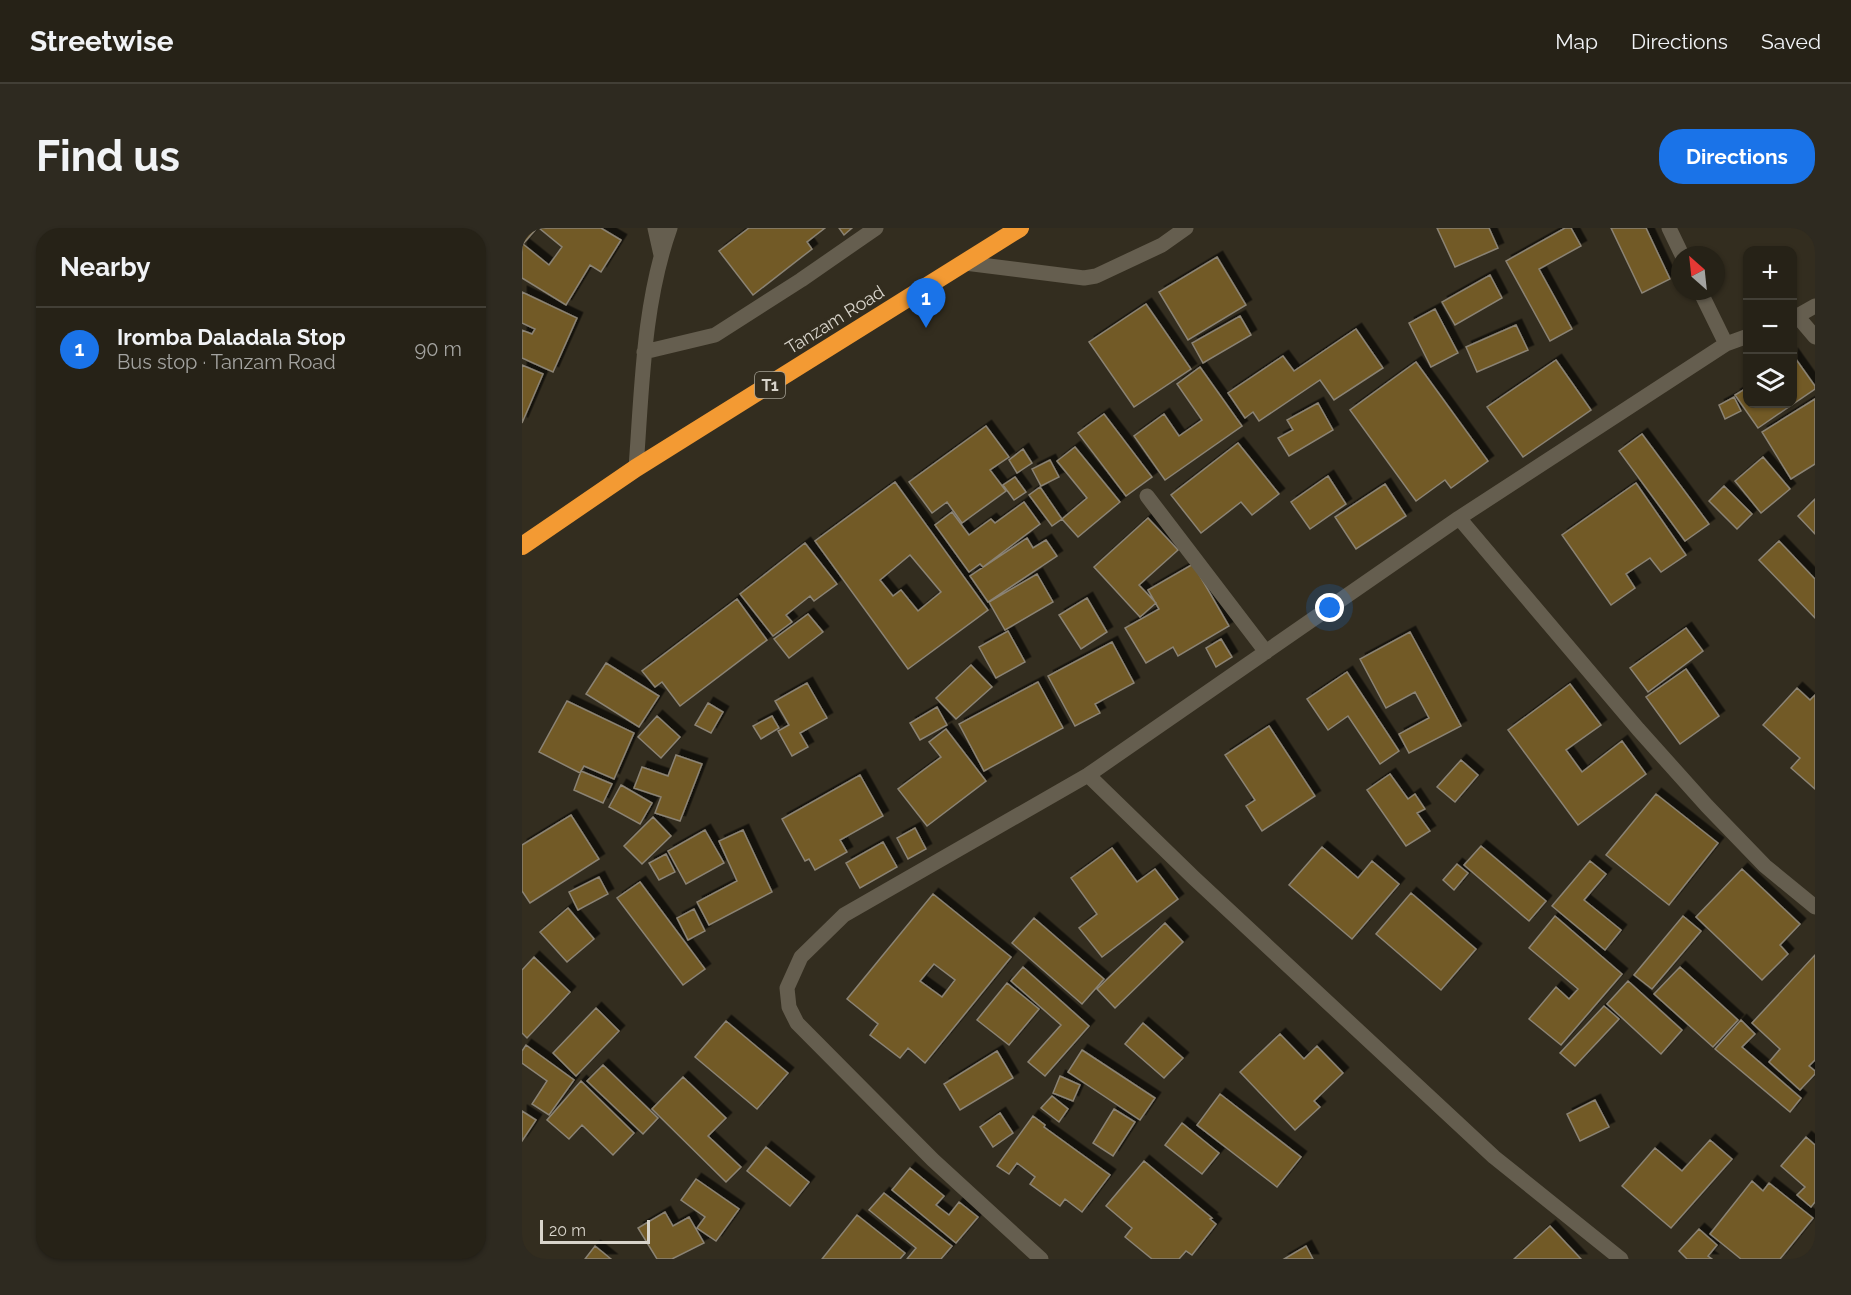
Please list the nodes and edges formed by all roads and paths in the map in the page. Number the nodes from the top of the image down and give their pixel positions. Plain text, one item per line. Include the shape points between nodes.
1 (655, 228) edge
2 (670, 228) edge
3 (876, 228) edge
4 (1020, 228) edge
5 (1186, 228) edge
6 (1669, 228) edge
7 (1678, 246) edge
8 (661, 255) junction
9 (965, 263) junction
10 (1704, 300) edge
11 (1815, 306) edge
12 (1797, 317) edge
13 (1797, 320) edge
14 (1815, 337) edge
15 (1743, 338) edge
16 (1726, 344) junction
17 (644, 352) junction
18 (636, 468) junction
19 (1147, 496) dead end
20 (1459, 518) junction
21 (522, 546) edge
22 (1266, 652) junction
23 (1088, 775) junction
24 (1815, 907) edge
25 (1041, 1259) edge
26 (1622, 1259) edge

1 - 8 street
2 - 8 street
3 - 17 street via 715,335
4 - 9 highway, Tanzam Road / T1
5 - 9 street via 1162,245 1090,277 1071,278
6 - 7 street
8 - 17 street
9 - 18 highway, Tanzam Road / T1
10 - 16 street
11 - 12 street
13 - 14 street
15 - 16 street
16 - 20 street
17 - 18 street
18 - 21 highway, Tanzam Road / T1
19 - 22 street
20 - 22 street
20 - 24 street via 1707,806 1766,866
22 - 23 street
23 - 25 street via 844,915 801,957 787,988 789,1006 797,1023 933,1160
23 - 26 street via 1494,1157

